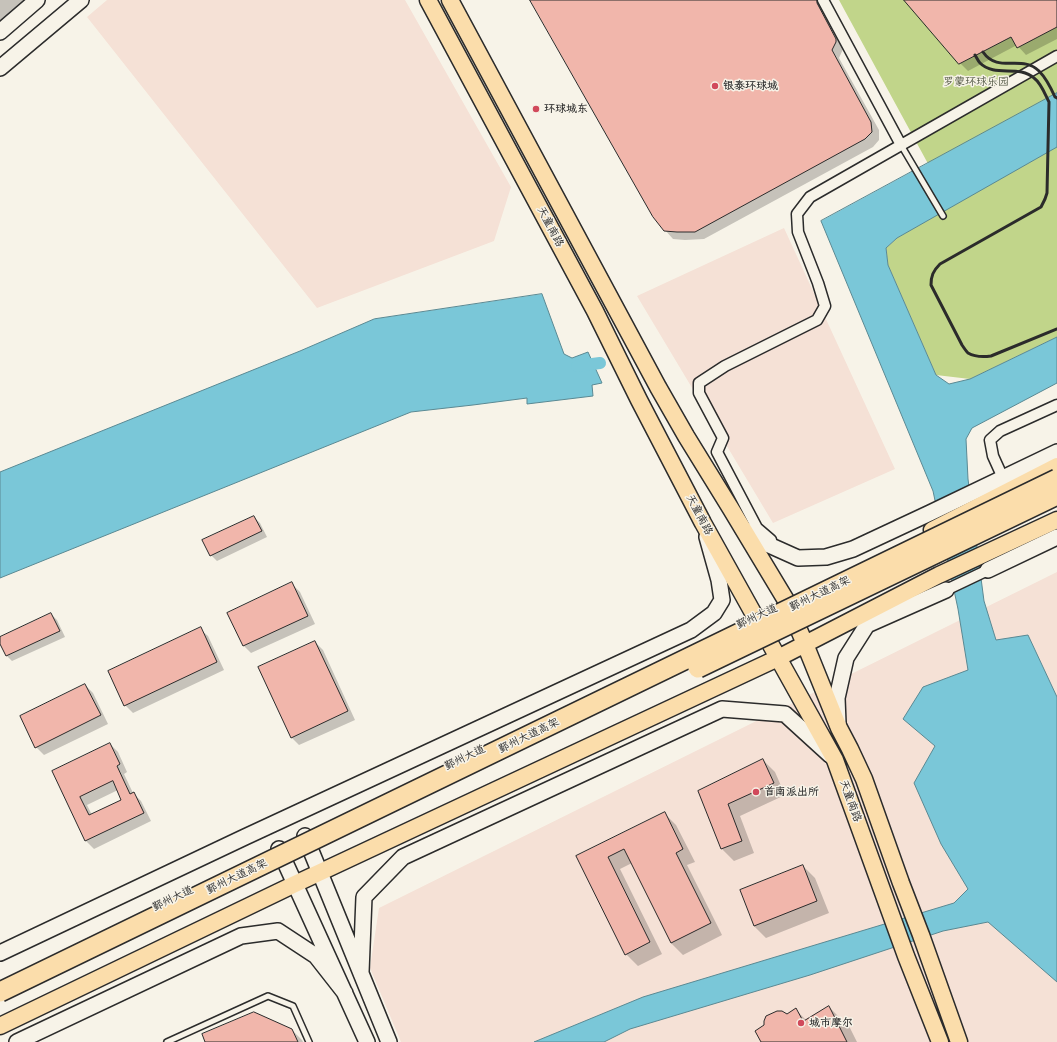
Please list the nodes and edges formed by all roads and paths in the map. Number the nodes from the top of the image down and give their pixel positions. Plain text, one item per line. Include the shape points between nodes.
1 (37, 0) edge
2 (81, 0) edge
3 (428, 0) edge
4 (450, 0) edge
5 (823, 0) edge
6 (0, 32) edge
7 (1057, 56) edge
8 (0, 68) edge
9 (901, 145) junction
10 (943, 216) dead end
11 (1057, 405) edge
12 (1057, 452) edge
13 (1057, 466) edge
14 (1003, 478) junction
15 (1057, 479) edge
16 (1057, 495) edge
17 (979, 498) junction
18 (731, 509) junction
19 (1057, 520) edge
20 (703, 523) junction
21 (1057, 537) edge
22 (783, 551) junction
23 (988, 570) joint
24 (946, 590) joint
25 (787, 602) junction
26 (756, 617) junction
27 (806, 644) junction
28 (778, 658) junction
29 (839, 728) junction
30 (835, 760) junction
31 (305, 836) junction
32 (279, 849) junction
33 (320, 872) junction
34 (295, 884) junction
35 (0, 953) edge
36 (361, 972) junction
37 (0, 982) edge
38 (0, 992) edge
39 (345, 993) junction
40 (0, 1005) edge
41 (0, 1026) edge
42 (17, 1042) edge
43 (167, 1042) edge
44 (309, 1042) edge
45 (367, 1042) edge
46 (390, 1042) edge
47 (939, 1042) edge
48 (959, 1042) edge

1 - 6 street
2 - 8 street
3 - 20 main road, 天童南路 via 595,311
4 - 18 main road, 天童南路 via 658,387
5 - 9 street
7 - 9 street
9 - 10 lane
9 - 22 street via 810,197 797,214 798,232 825,306 817,320 725,366 699,383 699,392 723,438 717,452 757,528
11 - 14 street via 1000,431 990,440 993,456
12 - 14 street
13 - 17 main road, 鄞州大道
14 - 17 street
15 - 38 highway, 鄞州大道高架, bridge
16 - 40 highway, 鄞州大道高架, bridge
17 - 22 street via 930,513 853,549 826,557 798,558
17 - 25 main road, 鄞州大道 via 925,533
18 - 22 street via 743,529
18 - 25 main road, 天童南路
19 - 27 main road via 939,575
20 - 26 main road, 天童南路
20 - 35 street, 鄞州大道 via 722,600 714,613 691,630
21 - 23 street
23 - 24 street
24 - 29 street via 867,625 846,658 838,698
25 - 26 main road, 鄞州大道
25 - 27 main road, 天童南路
26 - 28 main road, 天童南路
26 - 31 main road, 鄞州大道
27 - 28 main road
27 - 29 main road, 天童南路
28 - 30 main road, 天童南路
28 - 33 main road
29 - 48 main road, 天童南路 via 864,779
30 - 36 street via 785,714 722,709 403,857 364,897
30 - 47 main road, 天童南路
31 - 32 main road, 鄞州大道
31 - 33 street
32 - 34 street
32 - 37 main road, 鄞州大道
33 - 34 main road
33 - 36 street
34 - 39 street
34 - 41 main road
36 - 46 street
39 - 42 street via 316,956 278,931 241,936
39 - 45 street
43 - 44 lane via 268,996 292,1006

